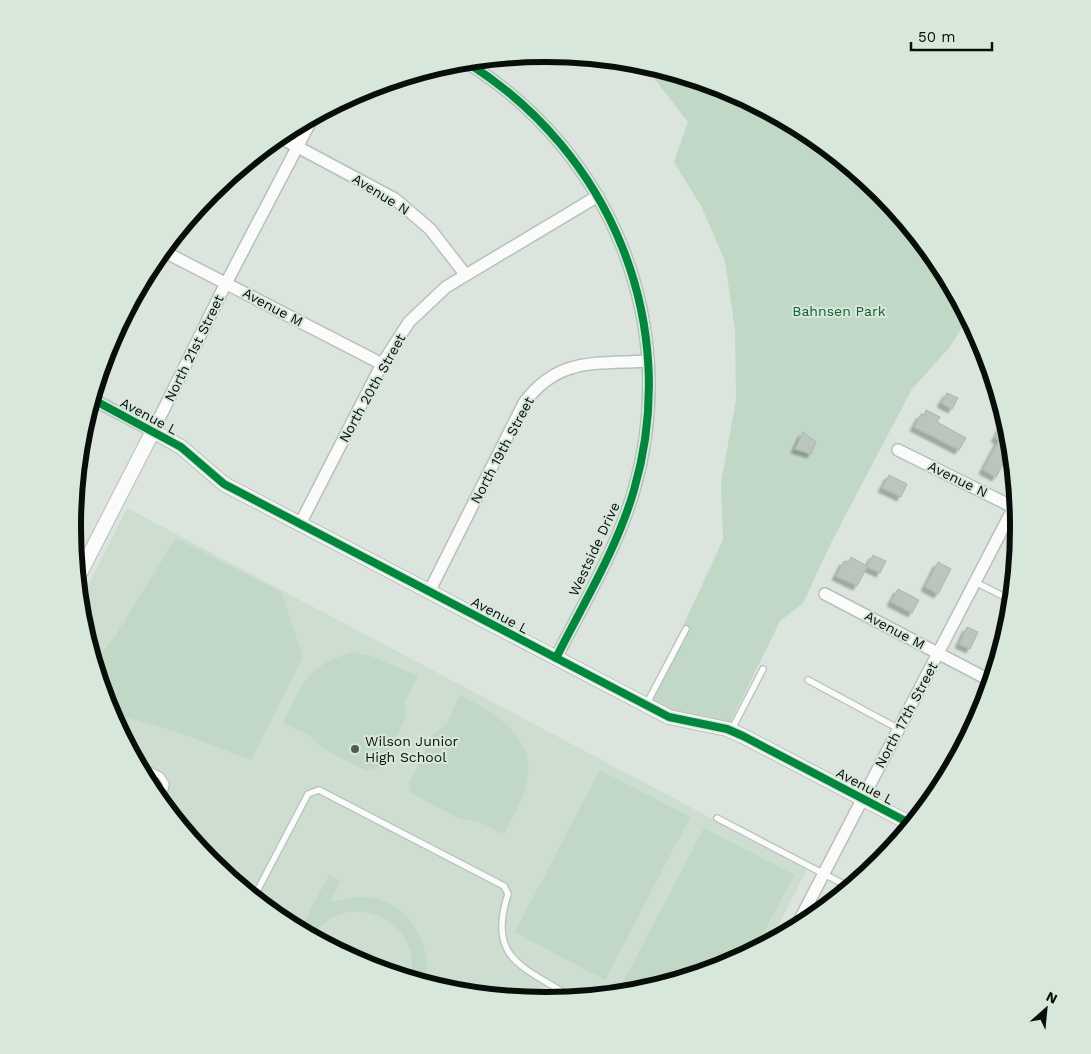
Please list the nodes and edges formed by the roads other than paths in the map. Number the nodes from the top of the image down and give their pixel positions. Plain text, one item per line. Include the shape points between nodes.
1 (475, 68) edge
2 (307, 129) edge
3 (287, 141) edge
4 (298, 147) junction
5 (598, 196) junction
6 (170, 254) edge
7 (465, 274) junction
8 (226, 283) junction
9 (648, 361) junction
10 (382, 364) junction
11 (98, 402) edge
12 (153, 431) junction
13 (898, 450) dead end
14 (1009, 504) edge
15 (1010, 518) edge
16 (300, 524) junction
17 (83, 566) edge
18 (975, 582) junction
19 (429, 592) junction
20 (825, 594) dead end
21 (1005, 596) edge
22 (686, 629) dead end
23 (939, 653) junction
24 (556, 658) junction
25 (763, 669) dead end
26 (984, 677) edge
27 (808, 680) dead end
28 (646, 705) junction
29 (898, 729) junction
30 (731, 731) junction
31 (150, 770) edge
32 (164, 792) edge
33 (862, 799) junction
34 (717, 818) dead end
35 (905, 821) edge
36 (824, 874) junction
37 (843, 884) edge
38 (257, 891) edge
39 (803, 914) edge
40 (561, 992) edge

1 - 5 street, Westside Drive via 534,113 572,156
2 - 4 street, North 21st Street
3 - 4 street, Avenue N
4 - 7 street, Avenue N via 382,191 407,208 430,229
4 - 8 street, North 21st Street
5 - 7 street, North 20th Street
5 - 9 street, Westside Drive via 625,253 636,287
6 - 8 street, Avenue M
7 - 10 street, North 20th Street via 424,306 397,338
8 - 10 street, Avenue M
8 - 12 street, North 21st Street
9 - 19 street, North 19th Street via 567,368 544,380 534,390 524,403
9 - 24 street, Westside Drive via 648,412 634,491 612,547
10 - 16 street, North 20th Street
11 - 12 street, Avenue L
12 - 16 street, Avenue L via 181,447 224,484
12 - 17 street, North 21st Street
13 - 14 street, Avenue N
15 - 18 street, North 17th Street
16 - 19 street, Avenue L
18 - 21 lane
18 - 23 street, North 17th Street
19 - 24 street, Avenue L
20 - 23 street, Avenue M
22 - 28 lane
23 - 26 street, Avenue M
23 - 29 street, North 17th Street
24 - 28 street, Avenue L
25 - 30 lane
27 - 29 lane
28 - 30 street, Avenue L via 669,717
29 - 33 street, North 17th Street
30 - 33 street, Avenue L
31 - 32 lane via 161,776 166,784
33 - 35 street, Avenue L
33 - 36 street, North 17th Street
34 - 36 lane
36 - 37 lane
36 - 39 street, North 17th Street
38 - 40 lane via 308,794 319,790 504,886 508,894 503,910 502,935 509,955 521,968

